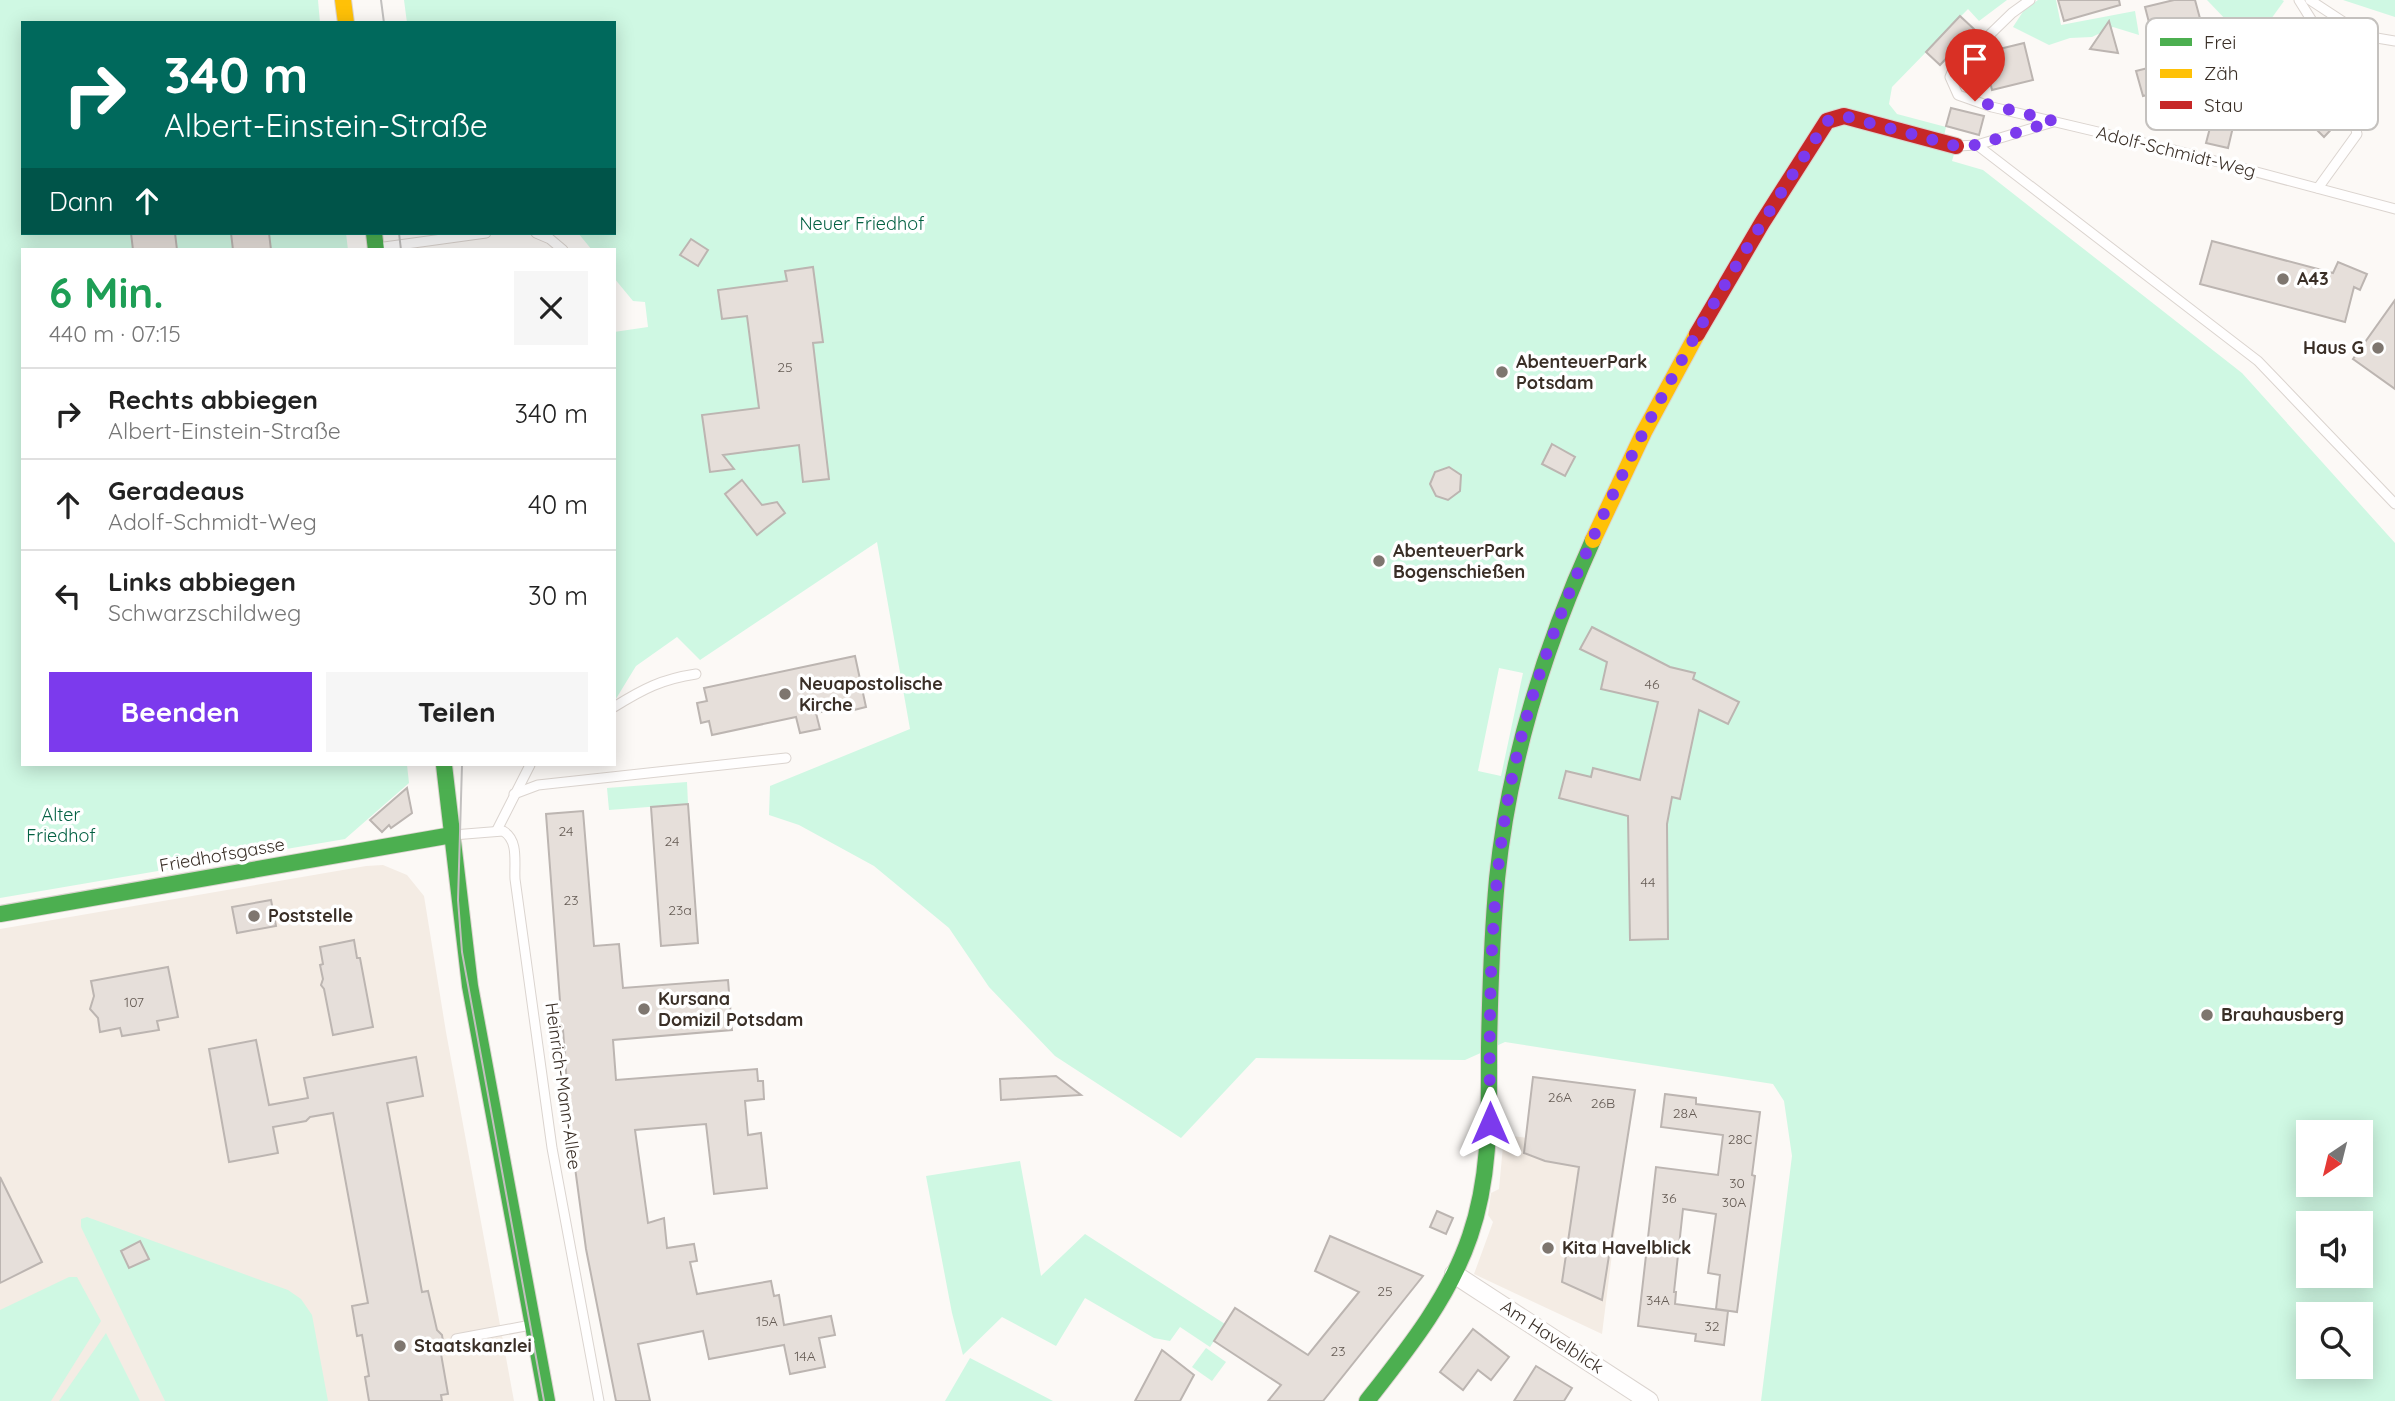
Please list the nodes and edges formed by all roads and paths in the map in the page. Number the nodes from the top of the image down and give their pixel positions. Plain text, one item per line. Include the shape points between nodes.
1 (344, 0) edge
2 (2030, 0) edge
3 (2298, 0) edge
4 (2310, 0) edge
5 (2309, 18) edge
6 (2338, 18) edge
7 (346, 21) edge
8 (2054, 121) junction
9 (2356, 130) edge
10 (1977, 145) junction
11 (1956, 146) joint
12 (2318, 188) junction
13 (2395, 209) edge
14 (466, 235) edge
15 (541, 235) edge
16 (375, 244) edge
17 (561, 248) edge
18 (2395, 504) edge
19 (696, 674) dead end
20 (616, 706) edge
21 (786, 758) dead end
22 (444, 766) edge
23 (529, 766) edge
24 (514, 794) junction
25 (497, 830) junction
26 (452, 835) junction
27 (0, 914) edge
28 (1454, 1274) junction
29 (533, 1325) junction
30 (456, 1339) dead end
31 (548, 1401) edge
32 (599, 1401) edge
33 (1367, 1401) edge
34 (1649, 1401) edge

1 - 7 street
2 - 8 lane, Adolf-Schmidt-Weg via 1958,58 1951,76 1958,95
3 - 5 lane
4 - 6 lane
8 - 10 lane
8 - 12 lane, Adolf-Schmidt-Weg
9 - 12 lane
10 - 11 lane
10 - 18 lane via 2258,361
11 - 28 street via 1844,116 1827,121 1696,331 1601,519 1559,615 1511,783 1494,904 1488,1154 1476,1216
12 - 13 lane, Adolf-Schmidt-Weg
14 - 16 lane
15 - 17 lane
19 - 20 lane via 646,687
21 - 24 lane via 538,785
22 - 26 street
23 - 24 lane
24 - 25 lane
25 - 26 lane
25 - 32 lane, Heinrich-Mann-Allee via 509,834 513,843 552,1148
26 - 27 street, Friedhofsgasse
26 - 29 street via 470,986
28 - 33 street via 1425,1326
28 - 34 street, Am Havelblick
29 - 30 lane
29 - 31 street

